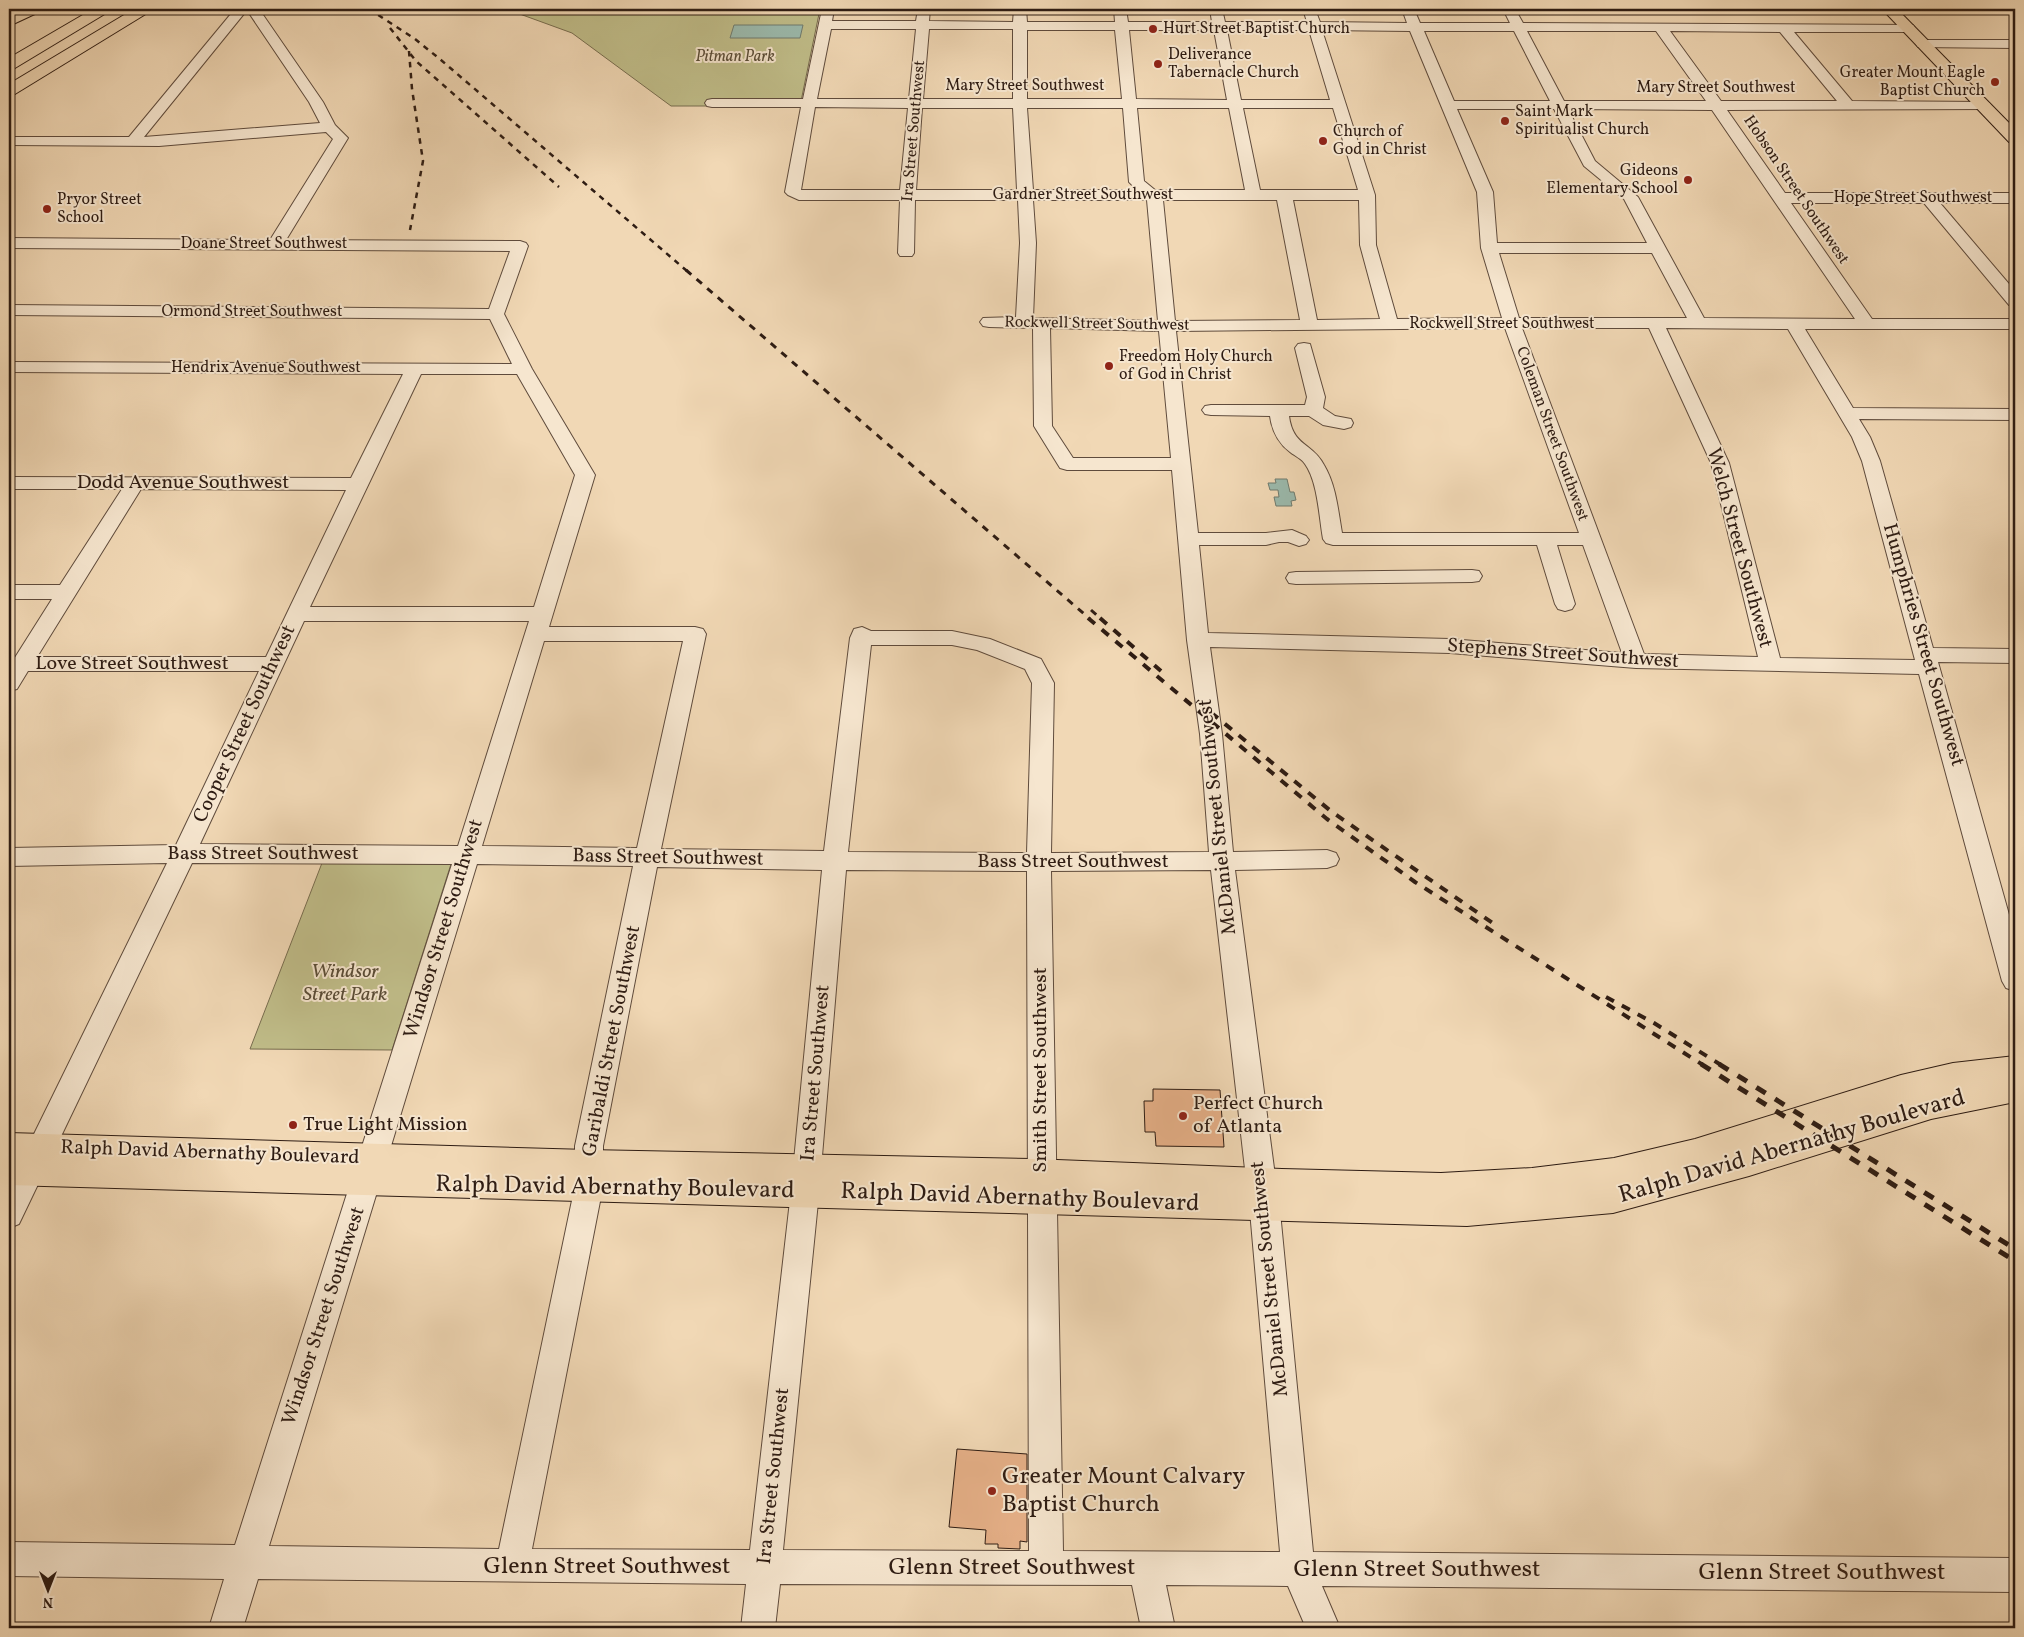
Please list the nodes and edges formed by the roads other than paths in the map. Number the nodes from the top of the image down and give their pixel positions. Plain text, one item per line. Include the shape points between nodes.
1 (34, 9) edge
2 (103, 9) edge
3 (144, 9) edge
4 (242, 9) edge
5 (253, 9) edge
6 (828, 9) edge
7 (924, 9) edge
8 (1020, 9) edge
9 (1216, 9) edge
10 (1309, 9) edge
11 (1408, 9) edge
12 (1509, 9) edge
13 (1889, 9) edge
14 (1121, 17) edge
15 (9, 22) edge
16 (824, 25) junction
17 (923, 26) junction
18 (1020, 26) junction
19 (1219, 26) junction
20 (1314, 26) junction
21 (1415, 26) junction
22 (1518, 27) junction
23 (1660, 27) junction
24 (1784, 28) junction
25 (1908, 28) junction
26 (1924, 44) junction
27 (2015, 44) edge
28 (9, 65) edge
29 (9, 91) edge
30 (712, 103) dead end
31 (810, 103) junction
32 (915, 104) junction
33 (1020, 104) junction
34 (1130, 104) junction
35 (1235, 104) junction
36 (1338, 104) junction
37 (1449, 105) junction
38 (1559, 105) junction
39 (1717, 106) junction
40 (1848, 106) junction
41 (1984, 106) junction
42 (329, 127) junction
43 (2012, 132) edge
44 (11, 141) dead end
45 (133, 142) junction
46 (1253, 194) junction
47 (908, 195) junction
48 (1025, 195) junction
49 (1151, 195) junction
50 (1284, 195) junction
51 (1366, 195) junction
52 (1780, 198) junction
53 (1928, 198) junction
54 (2015, 198) edge
55 (9, 242) edge
56 (275, 244) junction
57 (1489, 248) junction
58 (1657, 248) junction
59 (906, 253) dead end
60 (2015, 301) edge
61 (9, 310) edge
62 (496, 314) junction
63 (989, 322) dead end
64 (1032, 323) junction
65 (1512, 323) junction
66 (1655, 323) junction
67 (1698, 323) junction
68 (1390, 324) junction
69 (1794, 324) junction
70 (1866, 324) junction
71 (2015, 324) edge
72 (1310, 325) junction
73 (1168, 326) junction
74 (1304, 348) dead end
75 (9, 367) edge
76 (414, 368) junction
77 (523, 369) junction
78 (1211, 410) dead end
79 (1313, 410) junction
80 (1278, 411) junction
81 (1848, 413) junction
82 (2015, 414) edge
83 (1344, 423) dead end
84 (1181, 464) junction
85 (9, 483) edge
86 (135, 483) junction
87 (358, 484) junction
88 (1188, 539) junction
89 (1266, 539) joint
90 (1333, 539) junction
91 (1382, 539) junction
92 (1582, 539) junction
93 (1299, 540) joint
94 (1545, 540) junction
95 (1391, 576) junction
96 (1472, 576) dead end
97 (1296, 578) dead end
98 (9, 592) edge
99 (67, 592) junction
100 (1565, 604) dead end
101 (296, 614) junction
102 (539, 624) junction
103 (1198, 640) junction
104 (2015, 656) edge
105 (1636, 661) junction
106 (1928, 661) junction
107 (21, 664) junction
108 (273, 664) junction
109 (1033, 664) joint
110 (1771, 666) junction
111 (9, 684) edge
112 (184, 853) junction
113 (466, 856) junction
114 (9, 857) edge
115 (647, 858) junction
116 (1327, 859) dead end
117 (835, 860) junction
118 (1039, 862) junction
119 (1222, 862) junction
120 (2015, 981) edge
121 (2015, 1069) edge
122 (2015, 1089) edge
123 (9, 1147) edge
124 (27, 1163) edge
125 (370, 1170) junction
126 (589, 1175) junction
127 (806, 1180) junction
128 (1041, 1186) junction
129 (1262, 1194) junction
130 (9, 1214) edge
131 (9, 1559) edge
132 (246, 1562) junction
133 (512, 1566) junction
134 (764, 1568) junction
135 (1046, 1568) junction
136 (1146, 1569) junction
137 (1298, 1569) junction
138 (2015, 1575) edge
139 (226, 1628) edge
140 (758, 1628) edge
141 (1158, 1628) edge
142 (1323, 1628) edge

1 - 15 main road
2 - 28 main road
3 - 29 main road
4 - 45 street
5 - 42 street via 316,102
6 - 16 street
7 - 17 street, Ira Street Southwest
8 - 18 street
9 - 19 street
10 - 20 street
11 - 21 street, Coleman Street Southwest
12 - 22 street
13 - 25 main road
14 - 18 street
14 - 19 street
14 - 34 street, McDaniel Street Southwest
16 - 17 street
16 - 31 street
17 - 18 street
17 - 32 street, Ira Street Southwest
18 - 33 street
19 - 20 street
19 - 35 street
20 - 21 street
20 - 36 street
21 - 22 street
21 - 37 street, Coleman Street Southwest
22 - 23 street
22 - 38 street
23 - 24 street
23 - 39 street, Hobson Street Southwest
24 - 25 street
24 - 40 street
25 - 26 main road
26 - 27 street
26 - 41 main road
30 - 31 street, Mary Street Southwest
31 - 32 street, Mary Street Southwest
31 - 47 street, Gardner Street Southwest via 793,192 799,195
32 - 33 street, Mary Street Southwest
32 - 47 street, Ira Street Southwest
33 - 34 street, Mary Street Southwest
33 - 48 street
34 - 35 street, Mary Street Southwest
34 - 49 street, McDaniel Street Southwest via 1137,182
35 - 36 street, Mary Street Southwest
35 - 46 street
36 - 51 street
37 - 38 street, Mary Street Southwest
37 - 57 street, Coleman Street Southwest via 1485,192
38 - 39 street, Mary Street Southwest
38 - 58 street via 1589,163 1630,198
39 - 40 street, Mary Street Southwest
39 - 52 street, Hobson Street Southwest
40 - 41 street, Mary Street Southwest
41 - 43 main road
42 - 45 street
42 - 56 street via 341,138
44 - 45 street
46 - 49 street, Gardner Street Southwest
46 - 50 street, Gardner Street Southwest
47 - 48 street, Gardner Street Southwest
47 - 59 street, Ira Street Southwest
48 - 49 street, Gardner Street Southwest
48 - 64 street
49 - 73 street, McDaniel Street Southwest via 1155,199
50 - 51 street, Gardner Street Southwest
50 - 72 street
51 - 68 street via 1368,245
52 - 53 street, Hope Street Southwest
52 - 70 street, Hobson Street Southwest
53 - 54 street, Hope Street Southwest
53 - 60 street
55 - 56 street, Doane Street Southwest
56 - 62 street, Doane Street Southwest via 520,246
57 - 58 street
57 - 65 street, Coleman Street Southwest
58 - 67 street
61 - 62 street, Ormond Street Southwest
62 - 77 street, Windsor Street Southwest
63 - 64 street, Rockwell Street Southwest
64 - 73 street, Rockwell Street Southwest
64 - 84 street via 1042,426 1067,464
65 - 66 street, Rockwell Street Southwest
65 - 68 street, Rockwell Street Southwest
65 - 92 street, Coleman Street Southwest
66 - 67 street, Rockwell Street Southwest
66 - 110 street, Welch Street Southwest via 1720,463
67 - 69 street, Rockwell Street Southwest
68 - 72 street, Rockwell Street Southwest
69 - 70 street, Rockwell Street Southwest
69 - 81 street, Humphries Street Southwest
70 - 71 street, Rockwell Street Southwest
72 - 73 street, Rockwell Street Southwest
73 - 84 street, McDaniel Street Southwest
74 - 79 street via 1316,397
75 - 76 street, Hendrix Avenue Southwest
76 - 77 street, Hendrix Avenue Southwest
76 - 87 street, Cooper Street Southwest
77 - 102 street, Windsor Street Southwest via 585,475
78 - 80 street
79 - 80 street
79 - 83 street via 1330,421
80 - 90 street via 1288,440 1315,464
81 - 82 street
81 - 106 street, Humphries Street Southwest via 1872,461
84 - 88 street, McDaniel Street Southwest
85 - 86 street, Dodd Avenue Southwest
86 - 87 street, Dodd Avenue Southwest
86 - 99 street
87 - 101 street, Cooper Street Southwest
88 - 89 street
88 - 103 street, McDaniel Street Southwest
89 - 93 street via 1279,544
90 - 91 street
90 - 93 street
91 - 94 street
91 - 95 street
92 - 94 street
92 - 105 street, Coleman Street Southwest
94 - 100 street
95 - 96 street
95 - 97 street
98 - 99 street
99 - 107 street
101 - 102 street
101 - 108 street, Cooper Street Southwest
102 - 113 street, Windsor Street Southwest
102 - 115 street, Garibaldi Street Southwest via 695,634
103 - 105 street, Stephens Street Southwest via 1450,646
103 - 119 street, McDaniel Street Southwest via 1211,734
104 - 106 street, Stephens Street Southwest
105 - 110 street, Stephens Street Southwest
106 - 110 street, Stephens Street Southwest
106 - 120 street, Humphries Street Southwest
107 - 108 street, Love Street Southwest
107 - 111 street
108 - 112 street, Cooper Street Southwest
109 - 117 street, Ira Street Southwest via 982,644 952,638 861,636
109 - 118 street, Smith Street Southwest via 1043,683
112 - 113 street, Bass Street Southwest
112 - 114 street, Bass Street Southwest
112 - 124 street, Cooper Street Southwest
113 - 115 street, Bass Street Southwest
113 - 125 street, Windsor Street Southwest
115 - 117 street, Bass Street Southwest
115 - 126 street, Garibaldi Street Southwest via 589,1146
116 - 119 street, Bass Street Southwest
117 - 118 street, Bass Street Southwest
117 - 127 street, Ira Street Southwest
118 - 119 street, Bass Street Southwest
118 - 128 street, Smith Street Southwest
119 - 129 street, McDaniel Street Southwest
121 - 129 main road, Ralph David Abernathy Boulevard via 1917,1084 1695,1153 1578,1178 1440,1188
122 - 129 main road, Ralph David Abernathy Boulevard via 1931,1105 1749,1162 1613,1198 1467,1211
123 - 124 main road, Ralph David Abernathy Boulevard
124 - 125 main road, Ralph David Abernathy Boulevard
124 - 130 street, Cooper Street Southwest
125 - 126 main road, Ralph David Abernathy Boulevard
125 - 132 street, Windsor Street Southwest
126 - 127 main road, Ralph David Abernathy Boulevard
126 - 133 street, Garibaldi Street Southwest
127 - 128 main road, Ralph David Abernathy Boulevard
127 - 134 street, Ira Street Southwest
128 - 129 main road, Ralph David Abernathy Boulevard
128 - 135 street, Smith Street Southwest
129 - 137 street, McDaniel Street Southwest
131 - 132 street, Glenn Street Southwest
132 - 133 street, Glenn Street Southwest
132 - 139 street, Windsor Street Southwest
133 - 134 street, Glenn Street Southwest
134 - 135 street, Glenn Street Southwest
134 - 140 street, Ira Street Southwest
135 - 136 street, Glenn Street Southwest
136 - 137 street, Glenn Street Southwest
136 - 141 street
137 - 138 street, Glenn Street Southwest
137 - 142 street, McDaniel Street Southwest

